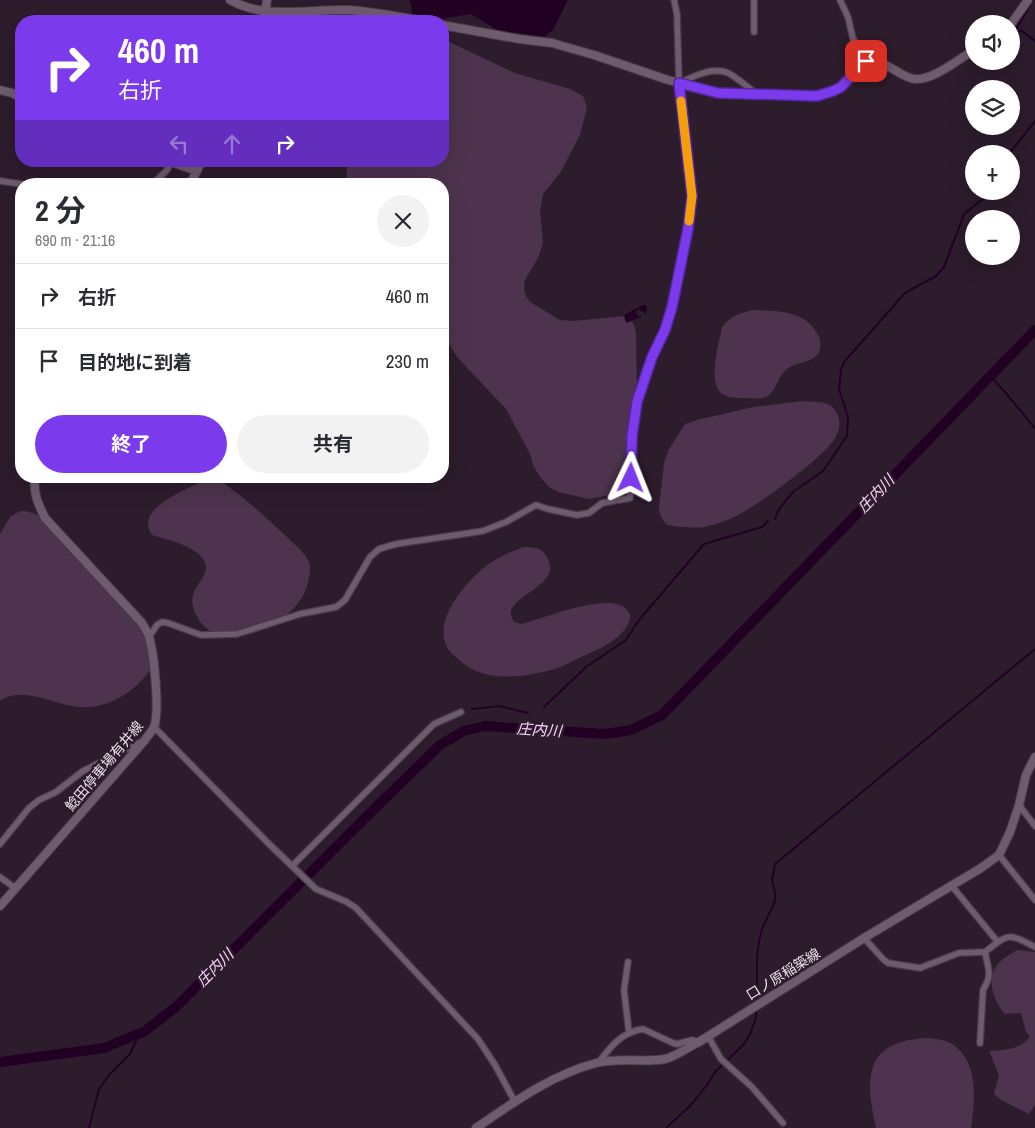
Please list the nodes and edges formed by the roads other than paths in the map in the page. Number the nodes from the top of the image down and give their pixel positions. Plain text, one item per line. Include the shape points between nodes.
1 (230, 0) edge
2 (268, 0) edge
3 (674, 0) edge
4 (754, 0) edge
5 (840, 0) edge
6 (1028, 0) edge
7 (267, 12) junction
8 (266, 15) edge
9 (383, 15) edge
10 (1017, 15) edge
11 (449, 26) edge
12 (754, 32) dead end
13 (965, 55) edge
14 (866, 61) junction
15 (679, 83) junction
16 (0, 90) edge
17 (757, 94) junction
18 (15, 95) edge
19 (168, 167) edge
20 (185, 167) edge
21 (199, 167) edge
22 (197, 171) junction
23 (159, 178) edge
24 (193, 178) edge
25 (0, 180) edge
26 (15, 183) edge
27 (34, 483) edge
28 (149, 637) junction
29 (461, 712) dead end
30 (154, 727) junction
31 (145, 740) junction
32 (1035, 756) edge
33 (1019, 805) junction
34 (1035, 826) edge
35 (0, 844) edge
36 (999, 855) junction
37 (293, 867) junction
38 (0, 877) edge
39 (951, 885) junction
40 (15, 888) junction
41 (1035, 900) edge
42 (0, 906) edge
43 (864, 938) junction
44 (998, 941) junction
45 (1035, 947) edge
46 (985, 952) junction
47 (628, 962) dead end
48 (629, 1033) junction
49 (708, 1036) junction
50 (699, 1042) junction
51 (980, 1043) dead end
52 (599, 1062) junction
53 (514, 1102) junction
54 (783, 1124) dead end
55 (476, 1128) edge

1 - 7 main road via 240,6
2 - 7 main road
3 - 15 street
4 - 12 street
5 - 14 street via 848,17 852,39
6 - 10 main road
7 - 8 main road
7 - 9 main road via 349,10
11 - 15 main road via 552,43
13 - 14 main road via 921,79 908,78 873,60
14 - 17 main road via 846,83 827,94
15 - 17 main road via 718,93
15 - 17 street via 705,72 718,71 728,73
15 - 28 street via 692,196 672,307 637,402 632,436 630,498 602,503 589,513 577,515 536,505 482,531 378,549 345,600 336,607 300,614 238,634 201,635 162,622
16 - 18 main road
19 - 23 street
20 - 22 main road
21 - 22 main road
22 - 24 main road
25 - 26 street
27 - 28 main road, 鯰田停車場有井線 via 37,502 46,518 142,623
28 - 30 main road, 鯰田停車場有井線 via 156,696
29 - 37 street via 434,724
30 - 31 main road, 鯰田停車場有井線
30 - 37 street
31 - 35 street via 83,771 40,800 29,808
31 - 40 main road, 鯰田停車場有井線
32 - 33 main road via 1026,775
33 - 34 street
33 - 36 main road
36 - 39 main road, 口ノ原稲築線
36 - 41 street
37 - 53 street via 316,889 356,908 424,980 478,1039
38 - 40 street
39 - 43 main road, 口ノ原稲築線
39 - 44 street
40 - 42 main road, 鯰田停車場有井線
43 - 46 street via 888,963 920,968 959,953
43 - 49 main road, 口ノ原稲築線
44 - 45 street via 1018,938
44 - 46 street
46 - 51 street via 990,970 984,990
47 - 48 street via 624,990
48 - 50 street via 643,1029 673,1043
48 - 52 street via 613,1043
49 - 50 main road, 口ノ原稲築線
49 - 54 street via 721,1060 752,1087
50 - 52 main road, 口ノ原稲築線 via 664,1059
52 - 53 main road, 口ノ原稲築線 via 542,1084
53 - 55 main road, 口ノ原稲築線

